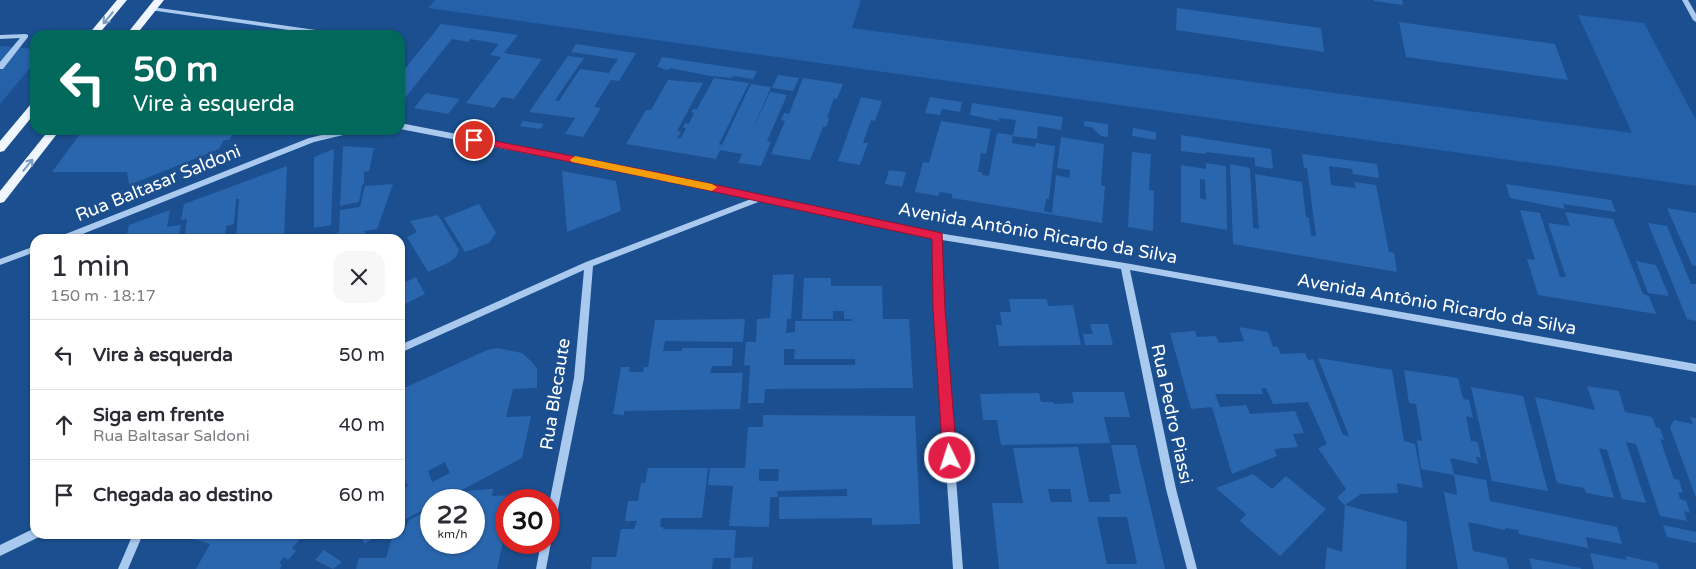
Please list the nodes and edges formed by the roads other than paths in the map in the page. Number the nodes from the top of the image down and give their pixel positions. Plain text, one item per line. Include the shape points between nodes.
1 (122, 0) edge
2 (159, 0) edge
3 (1685, 0) edge
4 (152, 9) junction
5 (1696, 20) edge
6 (97, 30) edge
7 (135, 30) edge
8 (302, 30) edge
9 (0, 37) edge
10 (0, 67) edge
11 (30, 112) edge
12 (405, 127) edge
13 (51, 135) edge
14 (332, 135) edge
15 (0, 148) edge
16 (761, 198) junction
17 (0, 199) edge
18 (73, 234) edge
19 (938, 236) junction
20 (30, 251) edge
21 (0, 262) edge
22 (589, 264) junction
23 (1125, 266) junction
24 (405, 347) edge
25 (1696, 368) edge
26 (557, 489) edge
27 (30, 535) edge
28 (136, 539) edge
29 (0, 550) edge
30 (544, 554) edge
31 (123, 569) edge
32 (541, 569) edge
33 (958, 569) edge
34 (1192, 569) edge

1 -> 6 main road
2 - 4 main road
3 - 5 street
4 - 7 main road
4 - 8 street
9 - 10 street via 26,36
11 - 15 main road
12 - 16 street
17 -> 13 main road
14 - 18 street, Rua Baltasar Saldoni via 312,140
16 - 19 street, Avenida Antônio Ricardo da Silva
16 - 22 street
19 - 23 street, Avenida Antônio Ricardo da Silva
19 - 33 street via 939,309
20 - 21 street
22 - 24 street
22 - 26 street, Rua Blecaute via 579,378
23 - 25 street, Avenida Antônio Ricardo da Silva
23 - 34 street, Rua Pedro Piassi via 1171,489
27 - 29 street
28 - 31 street
30 - 32 street

